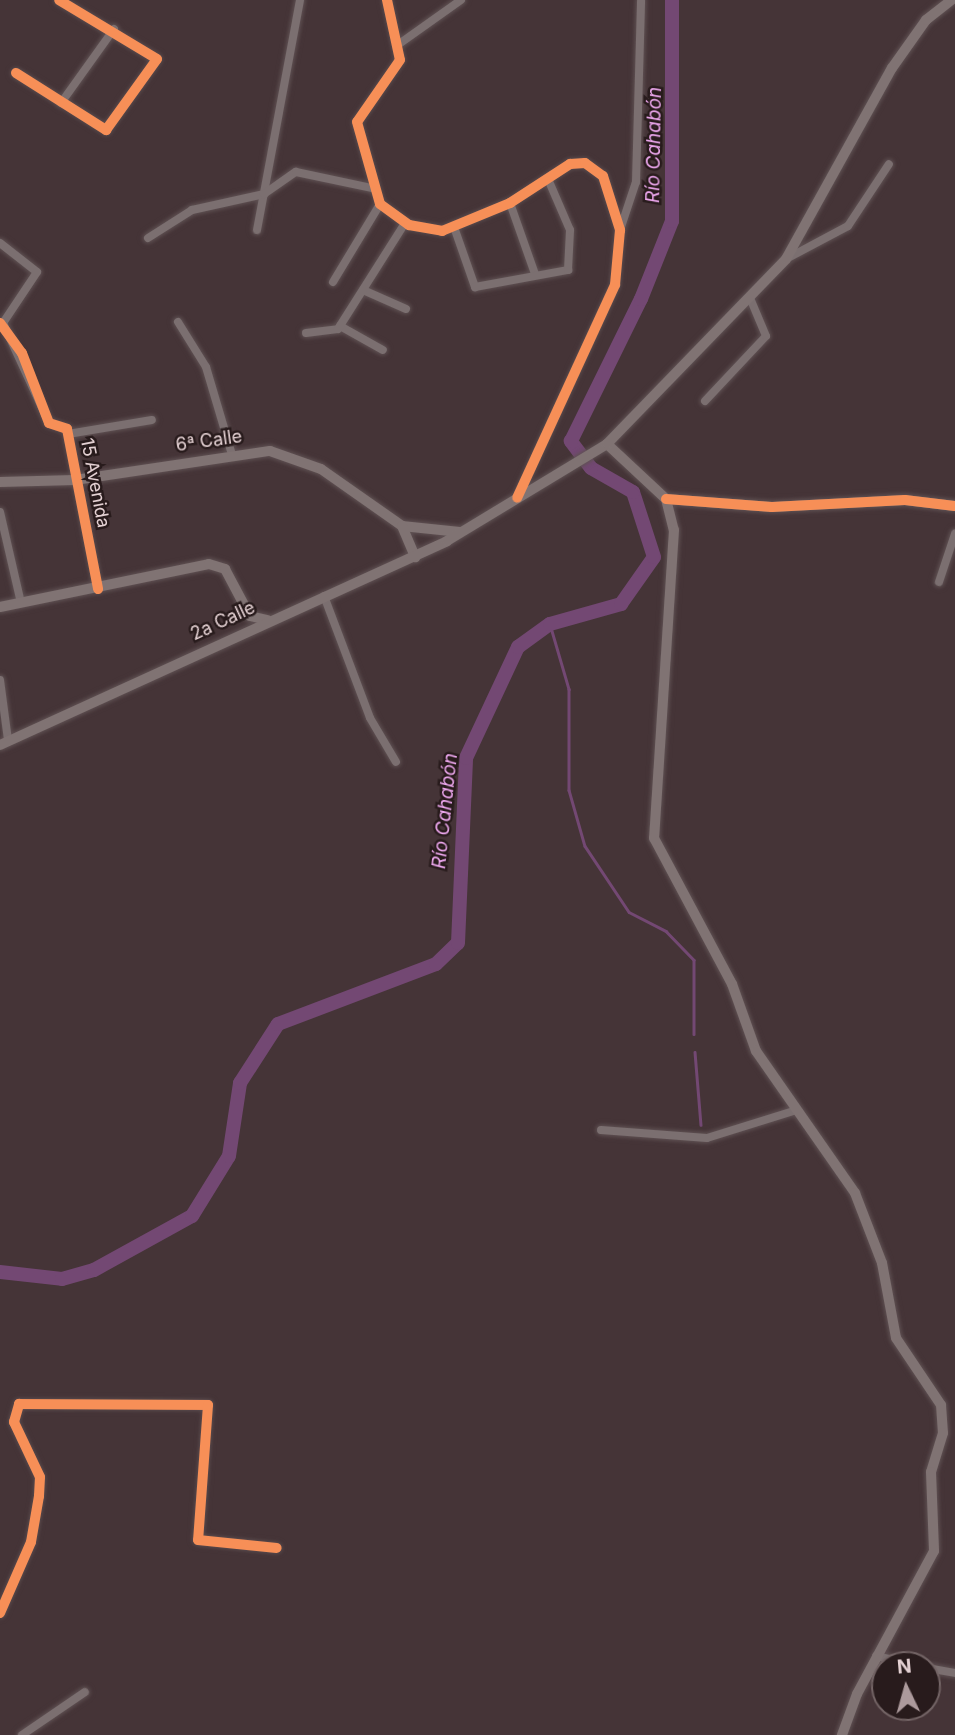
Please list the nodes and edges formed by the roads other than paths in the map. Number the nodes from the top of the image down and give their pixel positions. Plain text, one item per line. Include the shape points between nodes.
1 (59, 0) edge
2 (300, 0) edge
3 (387, 0) edge
4 (461, 0) edge
5 (641, 0) edge
6 (952, 0) edge
7 (114, 29) junction
8 (399, 44) junction
9 (16, 73) dead end
10 (61, 103) junction
11 (889, 164) dead end
12 (548, 179) junction
13 (372, 188) junction
14 (264, 194) junction
15 (510, 203) junction
16 (380, 204) junction
17 (405, 223) junction
18 (454, 227) junction
19 (257, 230) dead end
20 (620, 230) junction
21 (148, 238) dead end
22 (0, 243) edge
23 (786, 259) junction
24 (535, 274) junction
25 (333, 282) dead end
26 (363, 290) junction
27 (750, 298) junction
28 (406, 309) dead end
29 (178, 322) dead end
30 (2, 323) edge
31 (340, 326) junction
32 (306, 333) dead end
33 (383, 350) dead end
34 (705, 401) dead end
35 (152, 420) dead end
36 (68, 434) junction
37 (602, 446) junction
38 (232, 455) junction
39 (75, 480) junction
40 (0, 482) edge
41 (517, 498) junction
42 (666, 499) junction
43 (955, 506) edge
44 (0, 512) edge
45 (402, 526) junction
46 (462, 532) junction
47 (955, 534) edge
48 (415, 557) junction
49 (939, 582) dead end
50 (98, 589) junction
51 (324, 596) junction
52 (21, 603) junction
53 (0, 607) edge
54 (268, 620) junction
55 (0, 680) edge
56 (4, 743) edge
57 (396, 762) dead end
58 (797, 1110) junction
59 (601, 1130) dead end
60 (277, 1548) dead end
61 (0, 1613) edge
62 (879, 1651) edge
63 (871, 1668) edge
64 (85, 1692) dead end
65 (22, 1735) edge
66 (842, 1735) edge

1 - 7 street
2 - 14 street
3 - 8 street
4 - 8 street
5 - 20 street via 636,182
6 - 23 main road, 2a Calle via 926,20 891,68
7 - 10 street
7 - 10 street via 157,60 111,126 96,127
8 - 13 street via 396,71 357,122
9 - 10 street
11 - 23 street via 848,226
12 - 15 street
12 - 20 street via 570,164 596,168
12 - 24 street via 570,230 572,261 568,270
13 - 14 street via 296,172
13 - 16 street
14 - 19 street
14 - 21 street via 192,210
15 - 18 street
15 - 24 street
16 - 17 street
16 - 25 street
17 - 18 street via 428,230
17 - 26 street
18 - 24 street via 475,288
20 - 41 street via 615,285
22 - 30 street via 33,264 37,272
23 - 27 main road, 2a Calle
26 - 28 street
26 - 31 street
27 - 34 street via 766,336
27 - 37 main road, 2a Calle
29 - 38 street via 206,368
30 - 36 street, 15 Avenida via 49,424 65,426
31 - 32 street
31 - 33 street
35 - 36 street
36 - 39 street, 15 Avenida
37 - 41 main road, 2a Calle
37 - 42 main road
38 - 39 main road, 6ª Calle
38 - 45 main road, 6ª Calle via 290,454
39 - 40 main road, 6ª Calle
39 - 50 street, 15 Avenida
41 - 46 main road, 2a Calle
42 - 43 street via 772,507 905,500
42 - 58 main road via 674,530 673,582 654,838 732,984 756,1051
44 - 52 street
45 - 46 main road, 6ª Calle
45 - 48 main road
46 - 48 main road, 2a Calle
47 - 49 street
48 - 51 main road, 2a Calle
50 - 52 main road
50 - 54 main road via 209,564 225,569 250,615
51 - 54 main road, 2a Calle
51 - 57 street via 370,718
52 - 53 main road
54 - 56 main road, 2a Calle
55 - 56 street
58 - 59 street via 707,1138
58 - 62 main road via 855,1193 882,1263 896,1338 933,1391 943,1419 931,1472 934,1551
60 - 61 street via 198,1539 208,1405 19,1404 14,1422 40,1477 39,1496 31,1542
63 - 66 main road
64 - 65 street

